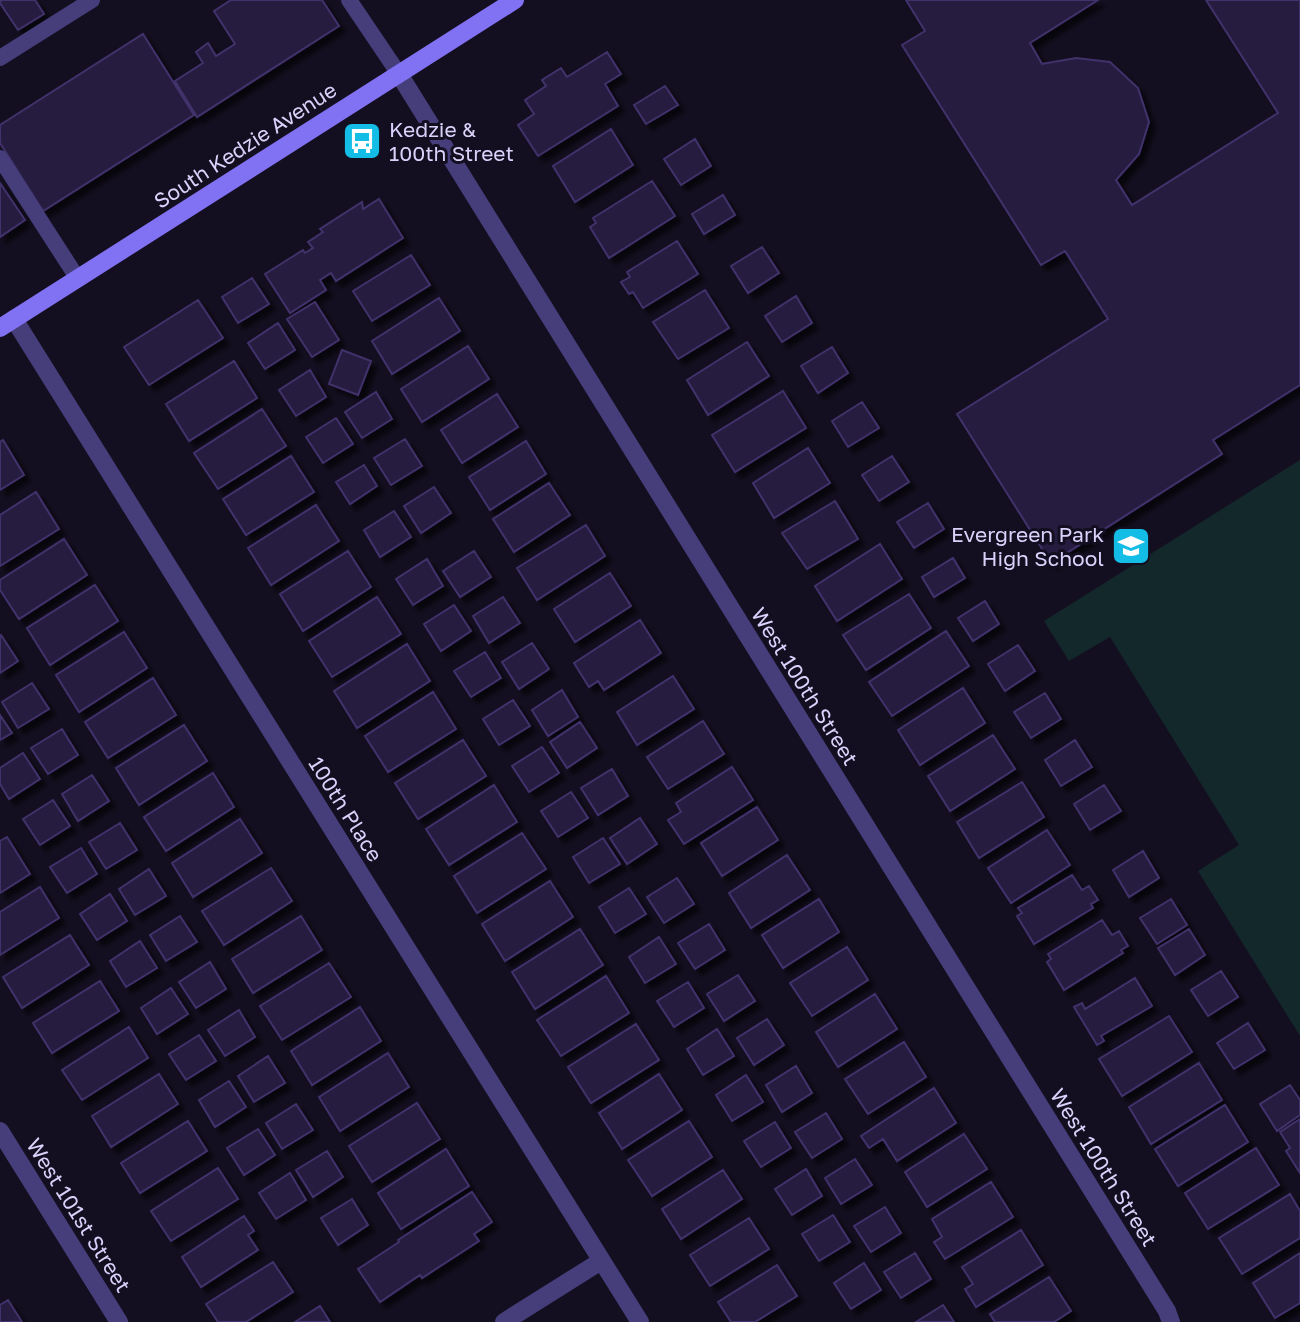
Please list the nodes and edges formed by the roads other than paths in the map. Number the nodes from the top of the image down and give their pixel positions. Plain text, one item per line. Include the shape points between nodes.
1 (92, 0) edge
2 (349, 0) edge
3 (515, 0) edge
4 (0, 58) edge
5 (399, 74) junction
6 (0, 158) edge
7 (78, 279) junction
8 (7, 324) edge
9 (0, 1131) edge
10 (601, 1261) junction
11 (119, 1322) edge
12 (504, 1322) edge
13 (639, 1322) edge
14 (1171, 1322) edge

1 - 4 lane
2 - 5 lane
3 - 5 main road, South Kedzie Avenue
5 - 7 main road, South Kedzie Avenue
5 - 14 street, West 100th Street
6 - 7 lane
7 - 8 main road, South Kedzie Avenue
8 - 10 street, 100th Place
9 - 11 street, West 101st Street
10 - 12 street
10 - 13 street, 100th Place

